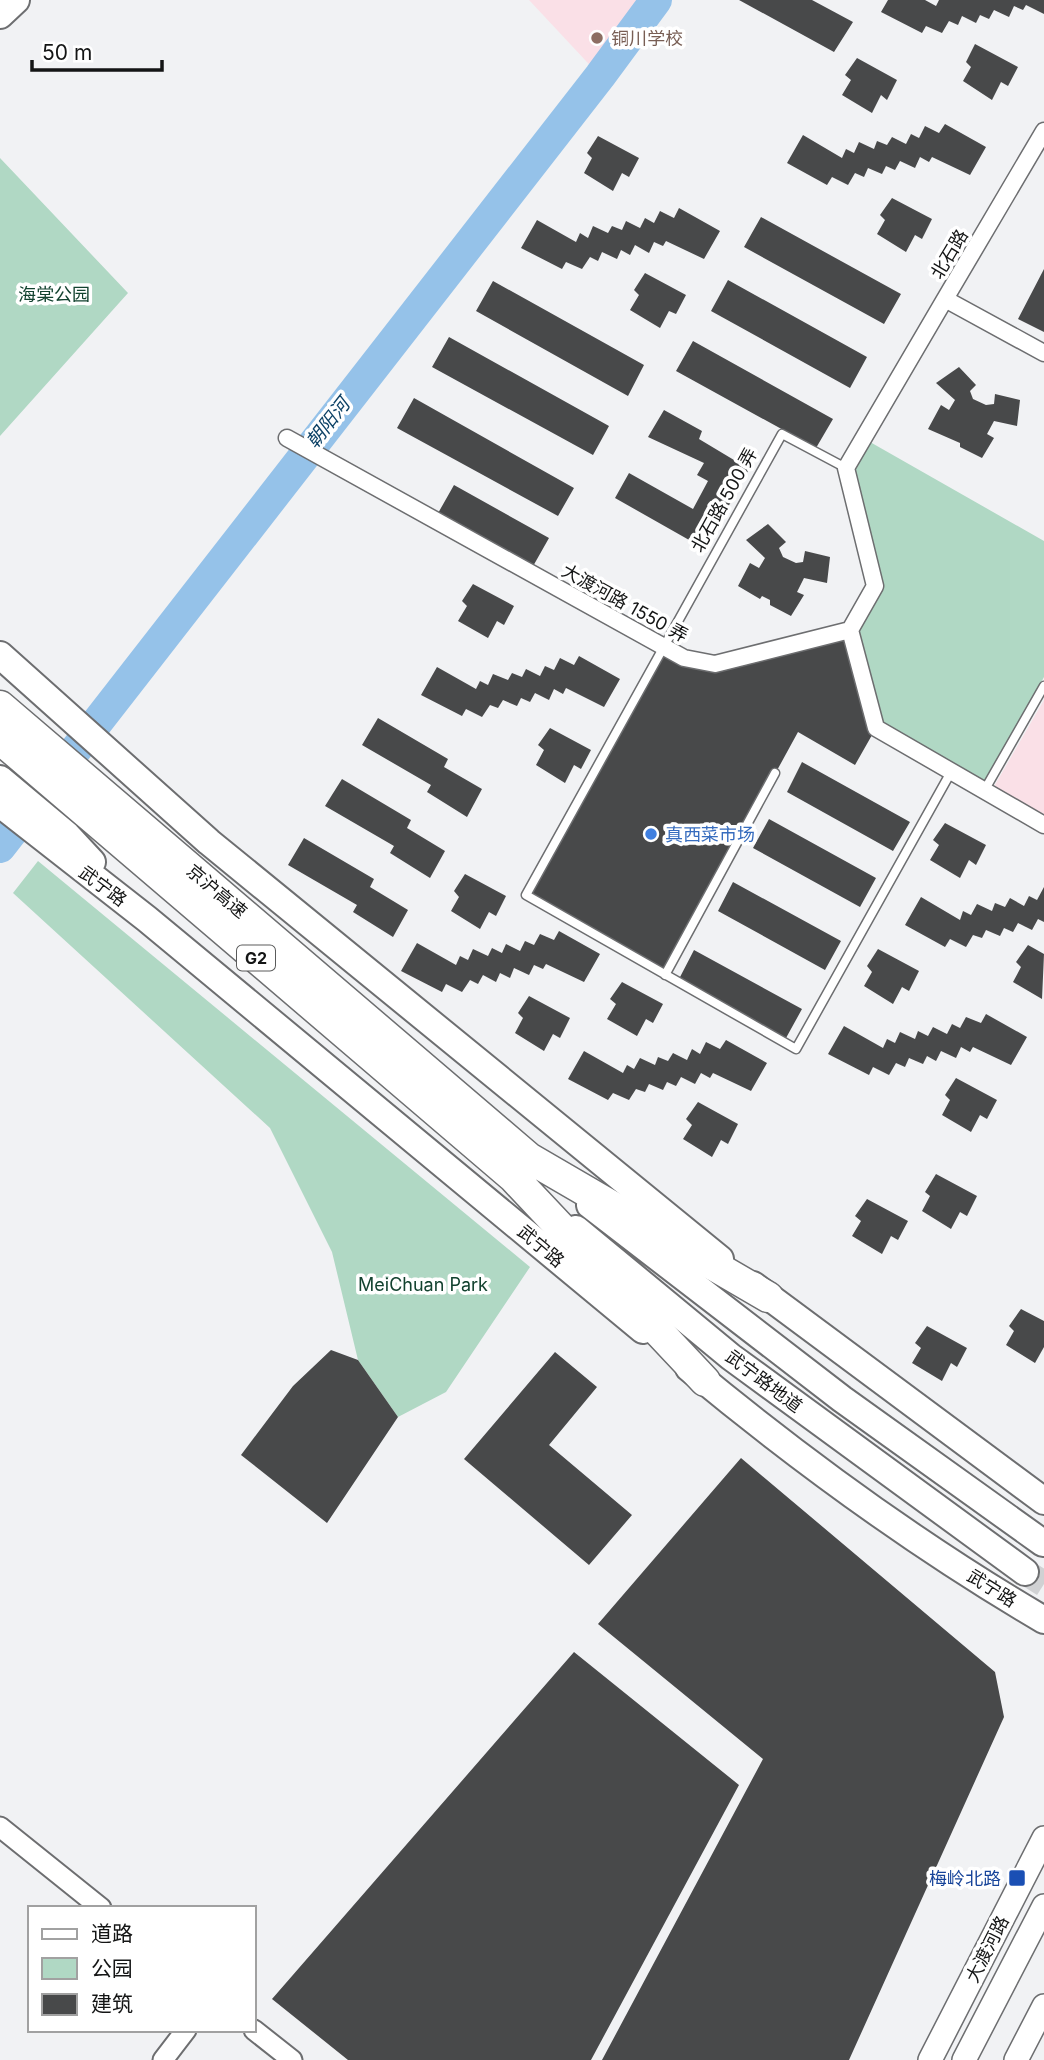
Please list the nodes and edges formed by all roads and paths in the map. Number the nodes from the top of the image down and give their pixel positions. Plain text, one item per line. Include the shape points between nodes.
1 (16, 0) edge
2 (0, 15) edge
3 (1044, 131) edge
4 (945, 299) junction
5 (1044, 353) edge
6 (287, 438) dead end
7 (846, 468) junction
8 (850, 630) junction
9 (665, 647) junction
10 (0, 656) edge
11 (0, 676) edge
12 (1044, 686) edge
13 (0, 706) edge
14 (0, 739) edge
15 (951, 771) junction
16 (123, 772) junction
17 (775, 773) dead end
18 (0, 779) edge
19 (984, 790) junction
20 (0, 804) edge
21 (1044, 825) edge
22 (60, 842) junction
23 (665, 975) junction
24 (521, 1167) junction
25 (768, 1297) junction
26 (705, 1381) junction
27 (1044, 1501) edge
28 (1043, 1543) edge
29 (1025, 1572) tunnel mouth
30 (1044, 1620) edge
31 (0, 1827) edge
32 (1044, 1838) edge
33 (99, 1906) edge
34 (1044, 1906) edge
35 (1044, 1938) edge
36 (1016, 1959) junction
37 (1044, 2006) edge
38 (185, 2032) edge
39 (256, 2032) edge
40 (163, 2060) edge
41 (292, 2060) edge
42 (930, 2060) edge
43 (964, 2060) edge
44 (1016, 2060) edge

1 - 2 main road
3 - 4 street, 北石路
4 - 5 street, 北石路
4 - 7 street
6 - 9 street, 大渡河路 1550 弄
7 - 8 street via 875,586
7 - 9 lane, 北石路 500 弄 via 782,434
8 - 9 street, 大渡河路 1550 弄 via 715,664 699,663
8 - 15 street via 876,728
9 - 23 lane via 526,895
10 - 16 main road via 66,713
11 - 16 main road
12 - 19 lane
13 - 24 highway, 京沪高速 / G2
14 - 24 highway, 京沪高速 / G2
15 - 19 street
15 - 23 lane via 796,1049
16 - 25 main road
17 - 23 lane
18 - 22 main road
19 - 21 street
20 - 22 main road
22 - 26 main road, 武宁路
24 - 25 highway
24 - 26 highway
24 - 28 main road, 武宁路地道
24 - 29 main road, 武宁路地道 via 731,1357
25 - 27 main road
26 - 30 main road, 武宁路 via 896,1524
31 - 33 street
32 - 42 main road, 大渡河路
34 - 36 main road, 大渡河路
35 - 36 main road
36 - 43 main road, 大渡河路
37 - 44 main road
38 - 40 street
39 - 41 street

